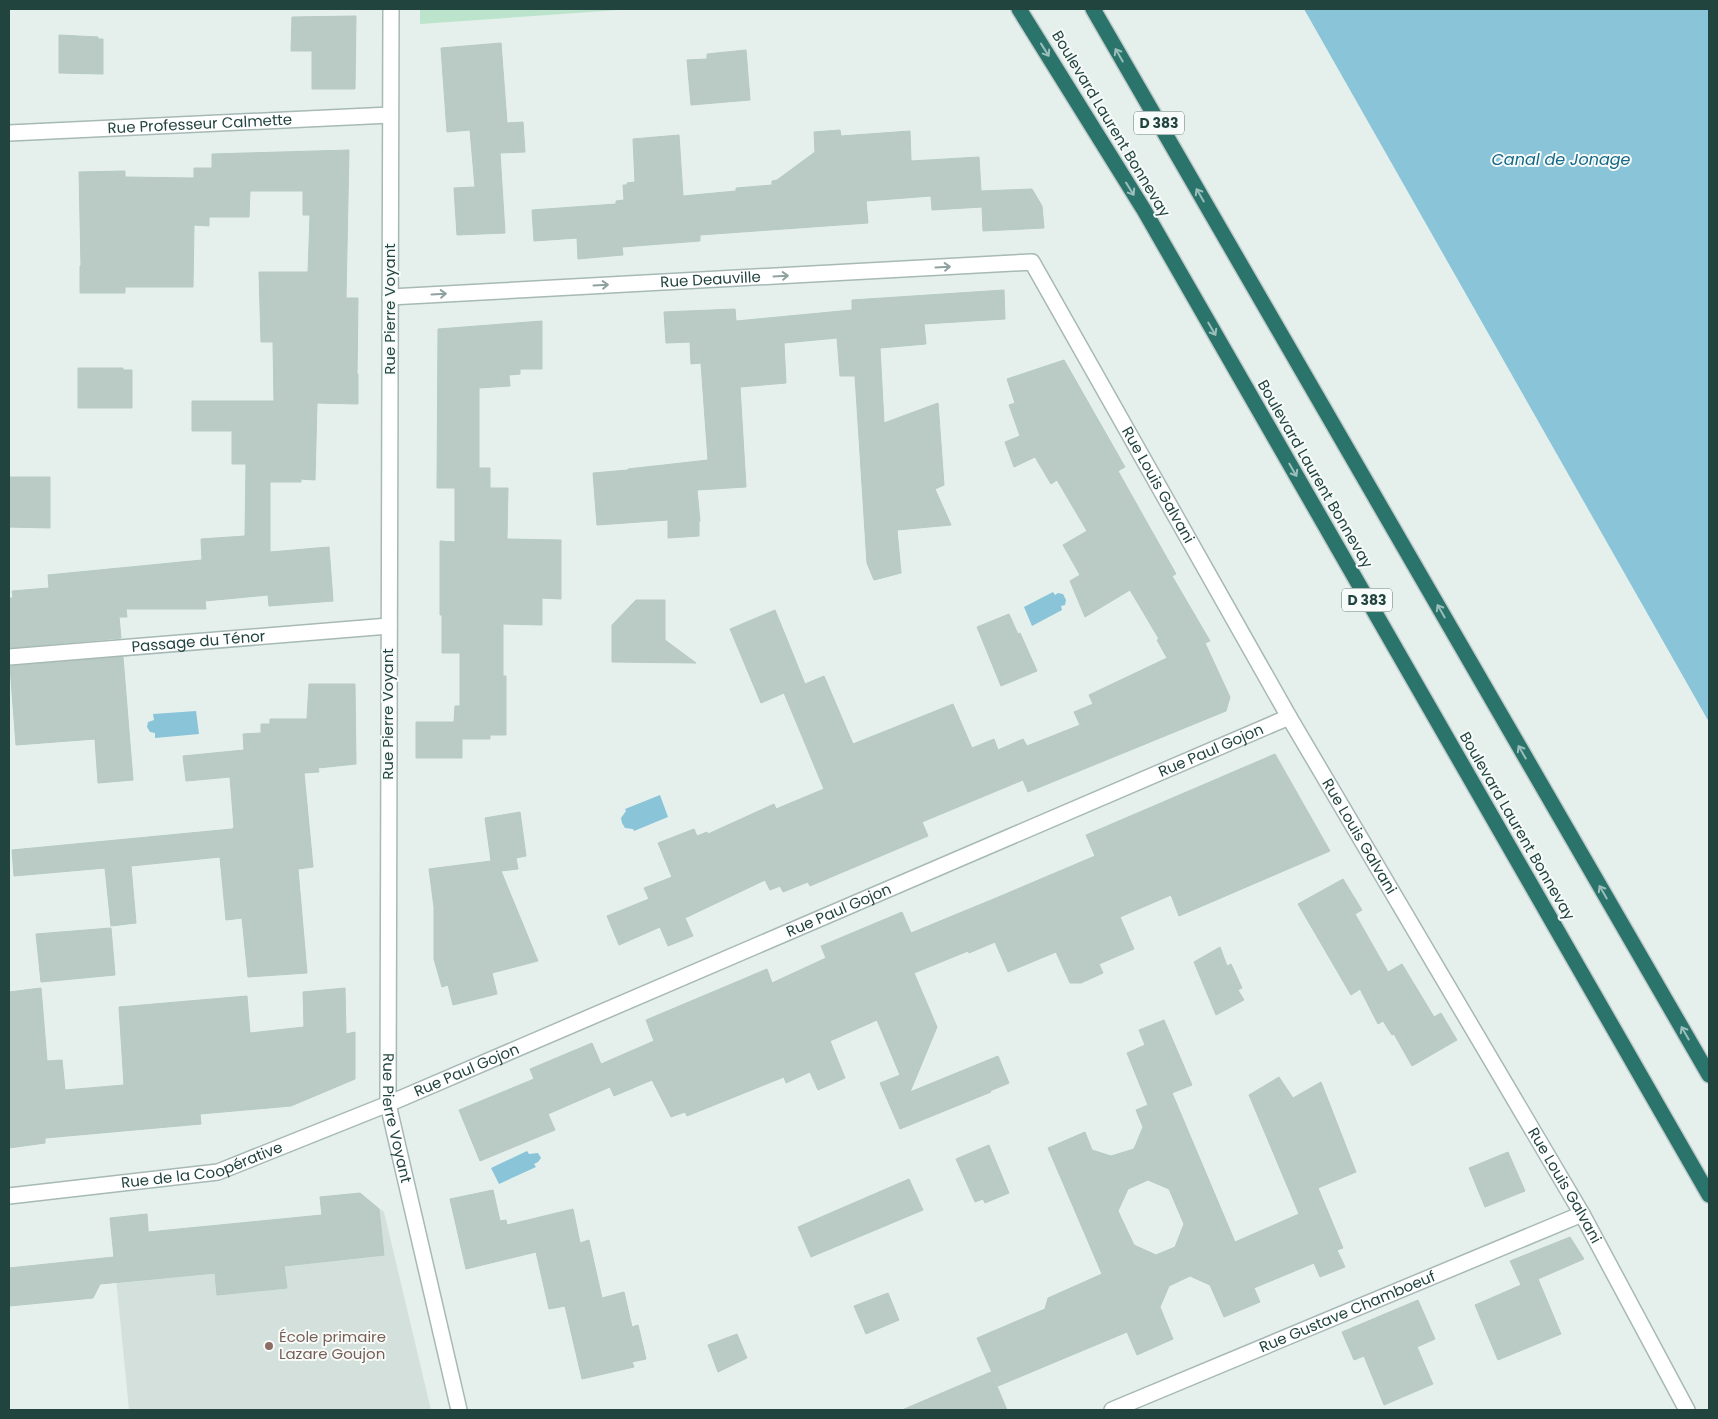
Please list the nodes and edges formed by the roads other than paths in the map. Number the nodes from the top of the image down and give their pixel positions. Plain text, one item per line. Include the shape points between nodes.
1 (391, 9) edge
2 (1019, 9) edge
3 (1093, 9) edge
4 (390, 115) junction
5 (9, 133) edge
6 (1032, 262) joint
7 (390, 297) junction
8 (389, 626) junction
9 (9, 657) edge
10 (1289, 717) junction
11 (1709, 1075) edge
12 (388, 1104) junction
13 (1709, 1195) edge
14 (9, 1196) edge
15 (1582, 1214) junction
16 (459, 1410) edge
17 (1112, 1410) edge
18 (1687, 1410) edge

1 - 4 street, Rue Pierre Voyant
2 -> 13 highway, Boulevard Laurent Bonnevay / D 383 via 1144,210
11 -> 3 highway, D 383
4 - 5 street, Rue Professeur Calmette
4 - 7 street, Rue Pierre Voyant
7 -> 6 street, Rue Deauville
6 - 10 street, Rue Louis Galvani
7 - 8 street, Rue Pierre Voyant
8 - 9 street, Passage du Ténor
8 - 12 street, Rue Pierre Voyant
10 - 12 street, Rue Paul Gojon
10 - 15 street, Rue Louis Galvani
12 - 14 street, Rue de la Coopérative via 218,1172
12 - 16 street, Rue Pierre Voyant
15 - 17 street, Rue Gustave Chamboeuf
15 - 18 street, Rue Louis Galvani

